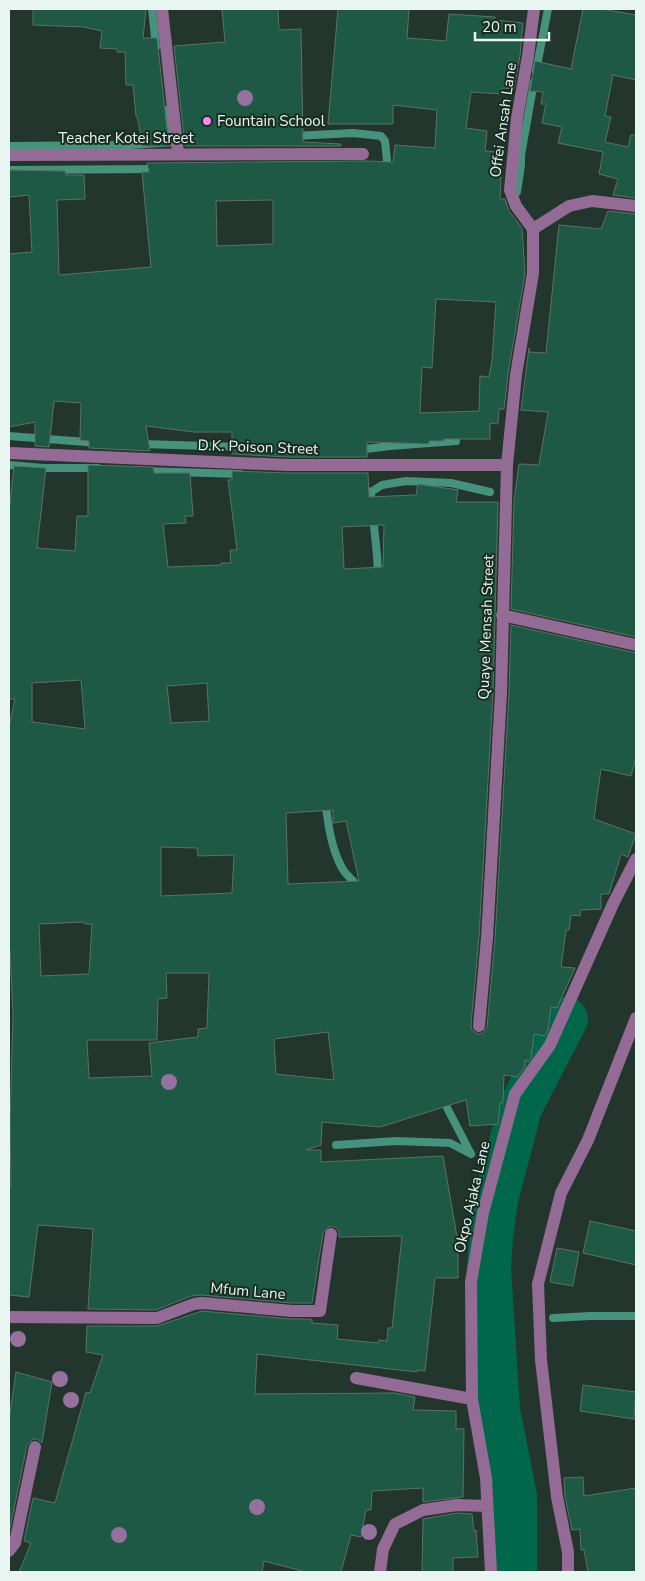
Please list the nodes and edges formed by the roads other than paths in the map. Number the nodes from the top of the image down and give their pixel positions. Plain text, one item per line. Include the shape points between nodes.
1 (162, 9) edge
2 (534, 9) edge
3 (178, 153) junction
4 (363, 154) dead end
5 (9, 155) edge
6 (636, 206) edge
7 (533, 229) junction
8 (9, 453) edge
9 (508, 465) junction
10 (502, 614) junction
11 (636, 645) edge
12 (636, 859) edge
13 (636, 1018) edge
14 (479, 1026) dead end
15 (331, 1234) dead end
16 (9, 1317) edge
17 (356, 1378) dead end
18 (472, 1398) junction
19 (34, 1447) dead end
20 (488, 1506) junction
21 (9, 1551) edge
22 (380, 1572) edge
23 (491, 1572) edge
24 (568, 1572) edge

1 - 3 street
2 - 7 street, Offei Ansah Lane via 517,118 510,190 516,206
3 - 4 street, Teacher Kotei Street
3 - 5 street, Teacher Kotei Street
6 - 7 street via 592,202 569,206
7 - 9 street, Quaye Mensah Street via 533,273 516,376
8 - 9 street, D.K. Poison Street via 287,465
9 - 10 street, Quaye Mensah Street
10 - 11 street
10 - 14 street, Quaye Mensah Street via 501,694
12 - 18 street, Okpo Ajaka Lane via 550,1045 515,1094 509,1111 483,1212 471,1282
13 - 24 street via 588,1140 561,1193 538,1284 541,1360 557,1497 568,1552
15 - 16 street, Mfum Lane via 320,1311 202,1303 157,1318
17 - 18 street
18 - 20 street, Okpo Ajaka Lane
19 - 21 street via 15,1543
20 - 22 street via 423,1510 395,1524 382,1549
20 - 23 street, Okpo Ajaka Lane

